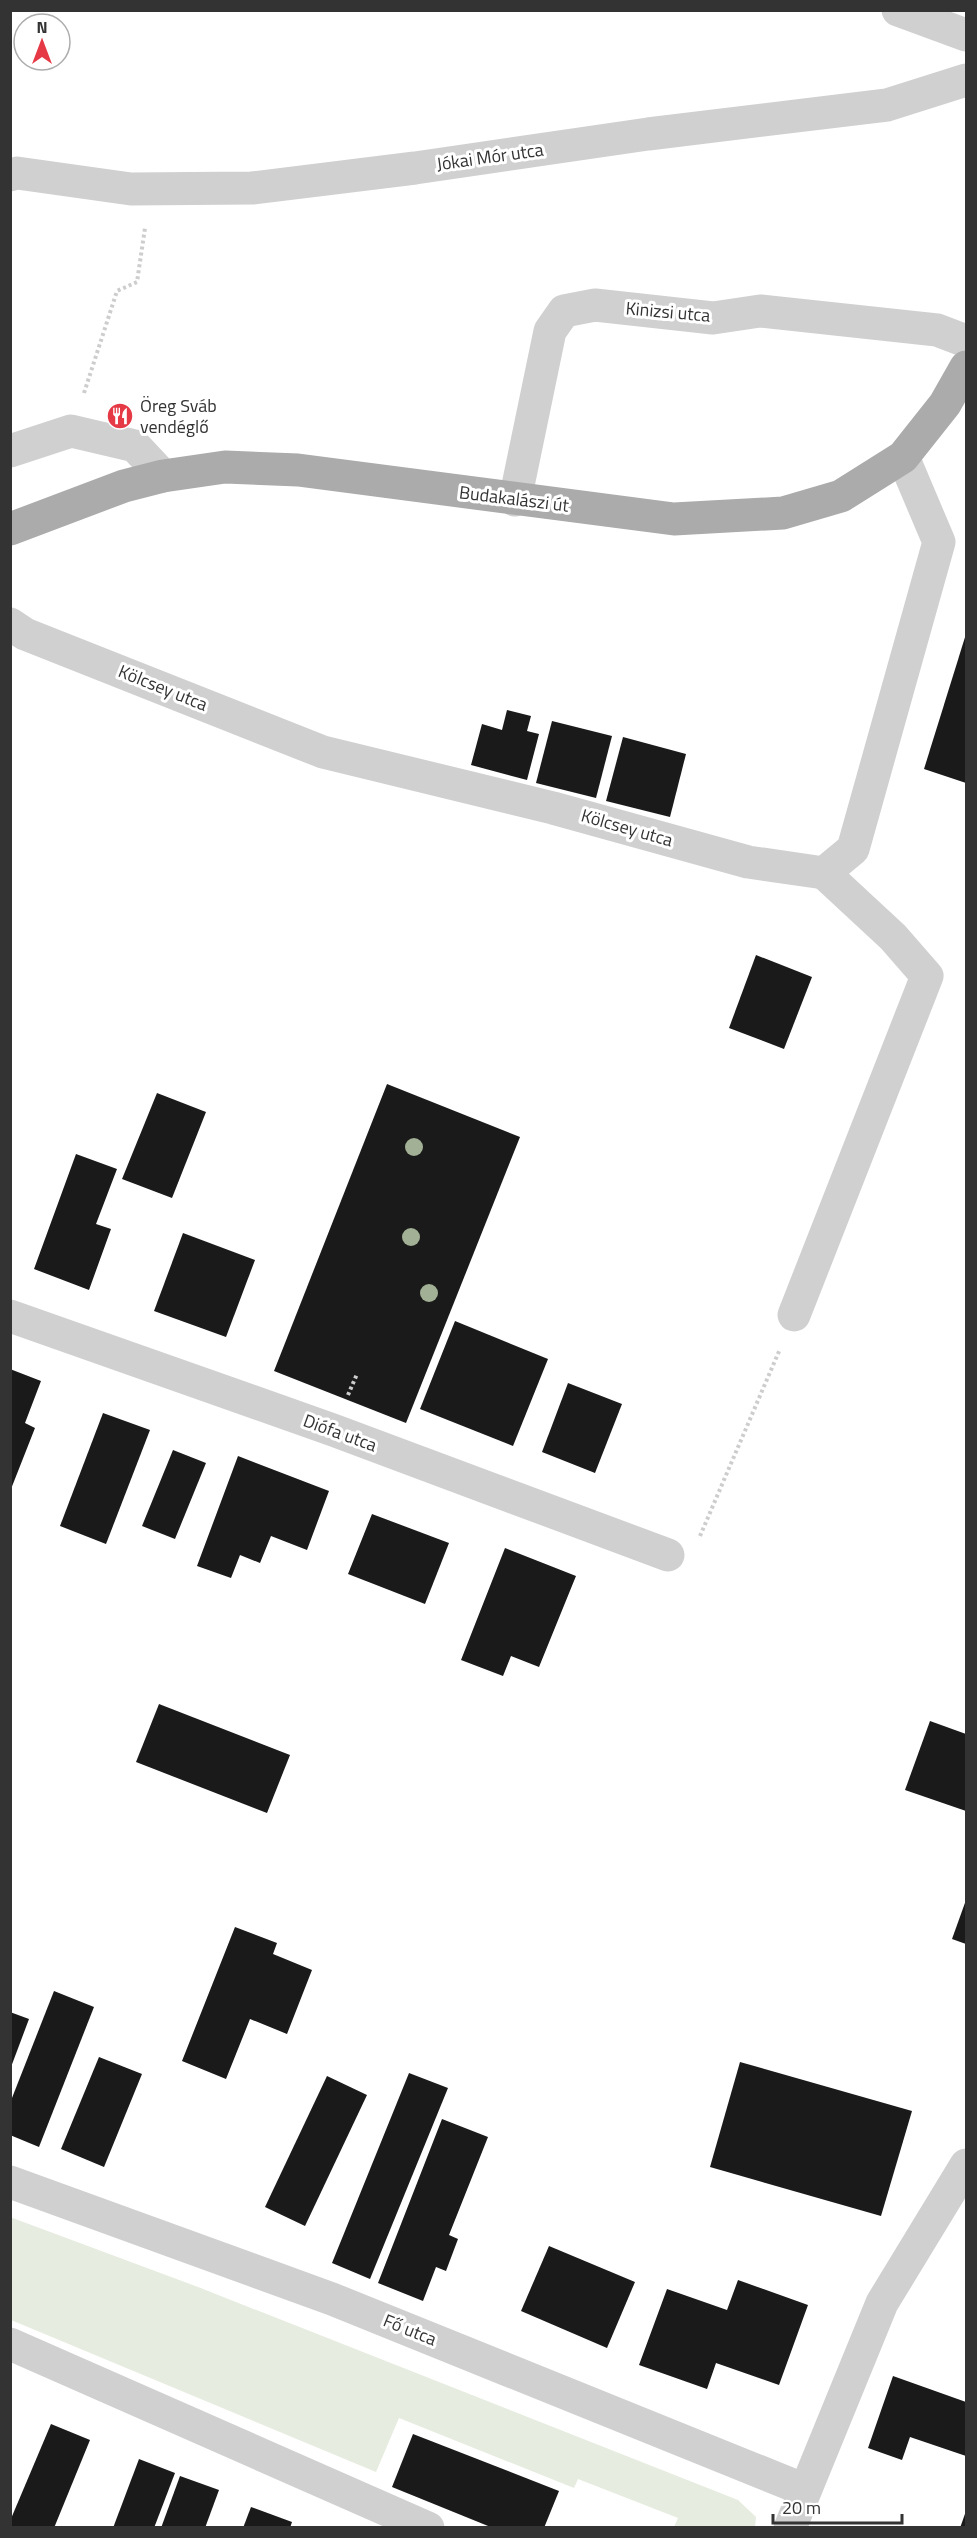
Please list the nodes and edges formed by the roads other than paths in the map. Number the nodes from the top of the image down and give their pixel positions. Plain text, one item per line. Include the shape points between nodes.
1 (898, 10) edge
2 (966, 35) edge
3 (966, 80) edge
4 (10, 175) edge
5 (966, 341) edge
6 (966, 367) edge
7 (10, 451) edge
8 (903, 457) junction
9 (163, 476) junction
10 (514, 500) junction
11 (10, 529) edge
12 (10, 624) edge
13 (824, 873) junction
14 (794, 1315) road end
15 (10, 1316) edge
16 (668, 1556) road end
17 (966, 2164) edge
18 (10, 2182) edge
19 (10, 2344) edge
20 (805, 2490) junction
21 (417, 2525) edge
22 (790, 2528) edge

1 - 2 street
3 - 4 street, Jókai Mór utca via 887,105 252,188 131,189
5 - 10 street, Kinizsi utca via 937,330 760,311 713,318 595,305 564,311 550,331
6 - 8 main road, Budakalászi út via 945,404
7 - 9 street via 72,431 135,446
8 - 10 main road, Budakalászi út via 841,496 783,513 674,519
8 - 13 street via 939,542 853,849
9 - 10 main road, Budakalászi út via 225,466 298,470
9 - 11 main road, Budakalászi út via 124,486
12 - 13 street, Kölcsey utca via 25,634 323,752 553,808 748,862
13 - 14 street via 927,976
15 - 16 street, Diófa utca via 343,1434
17 - 20 street via 882,2303
18 - 20 street, Fő utca via 332,2299
19 - 21 street
20 - 22 street

